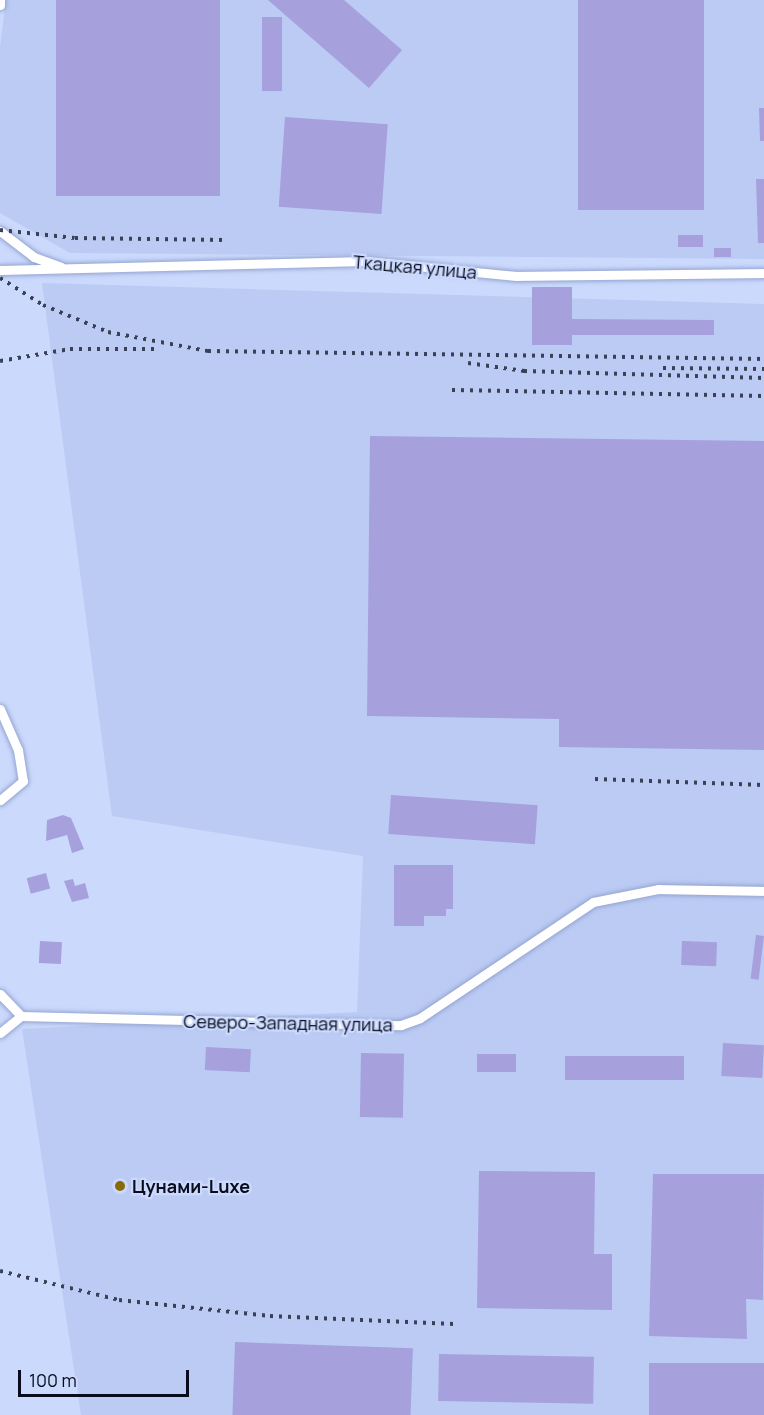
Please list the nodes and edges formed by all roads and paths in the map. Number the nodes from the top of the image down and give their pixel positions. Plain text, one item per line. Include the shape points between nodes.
1 (0, 0) edge
2 (0, 5) edge
3 (0, 231) edge
4 (66, 269) junction
5 (0, 270) edge
6 (764, 273) edge
7 (0, 709) edge
8 (0, 800) edge
9 (764, 891) edge
10 (0, 994) edge
11 (21, 1016) junction
12 (0, 1033) edge

1 - 2 street
3 - 4 street, Ткацкая улица via 34,257
4 - 5 street, Ткацкая улица
4 - 6 street, Ткацкая улица via 366,261 516,276
7 - 8 street via 18,750 23,781
9 - 11 street, Северо-Западная улица via 658,889 593,902 420,1018 401,1025
10 - 11 street
11 - 12 street

